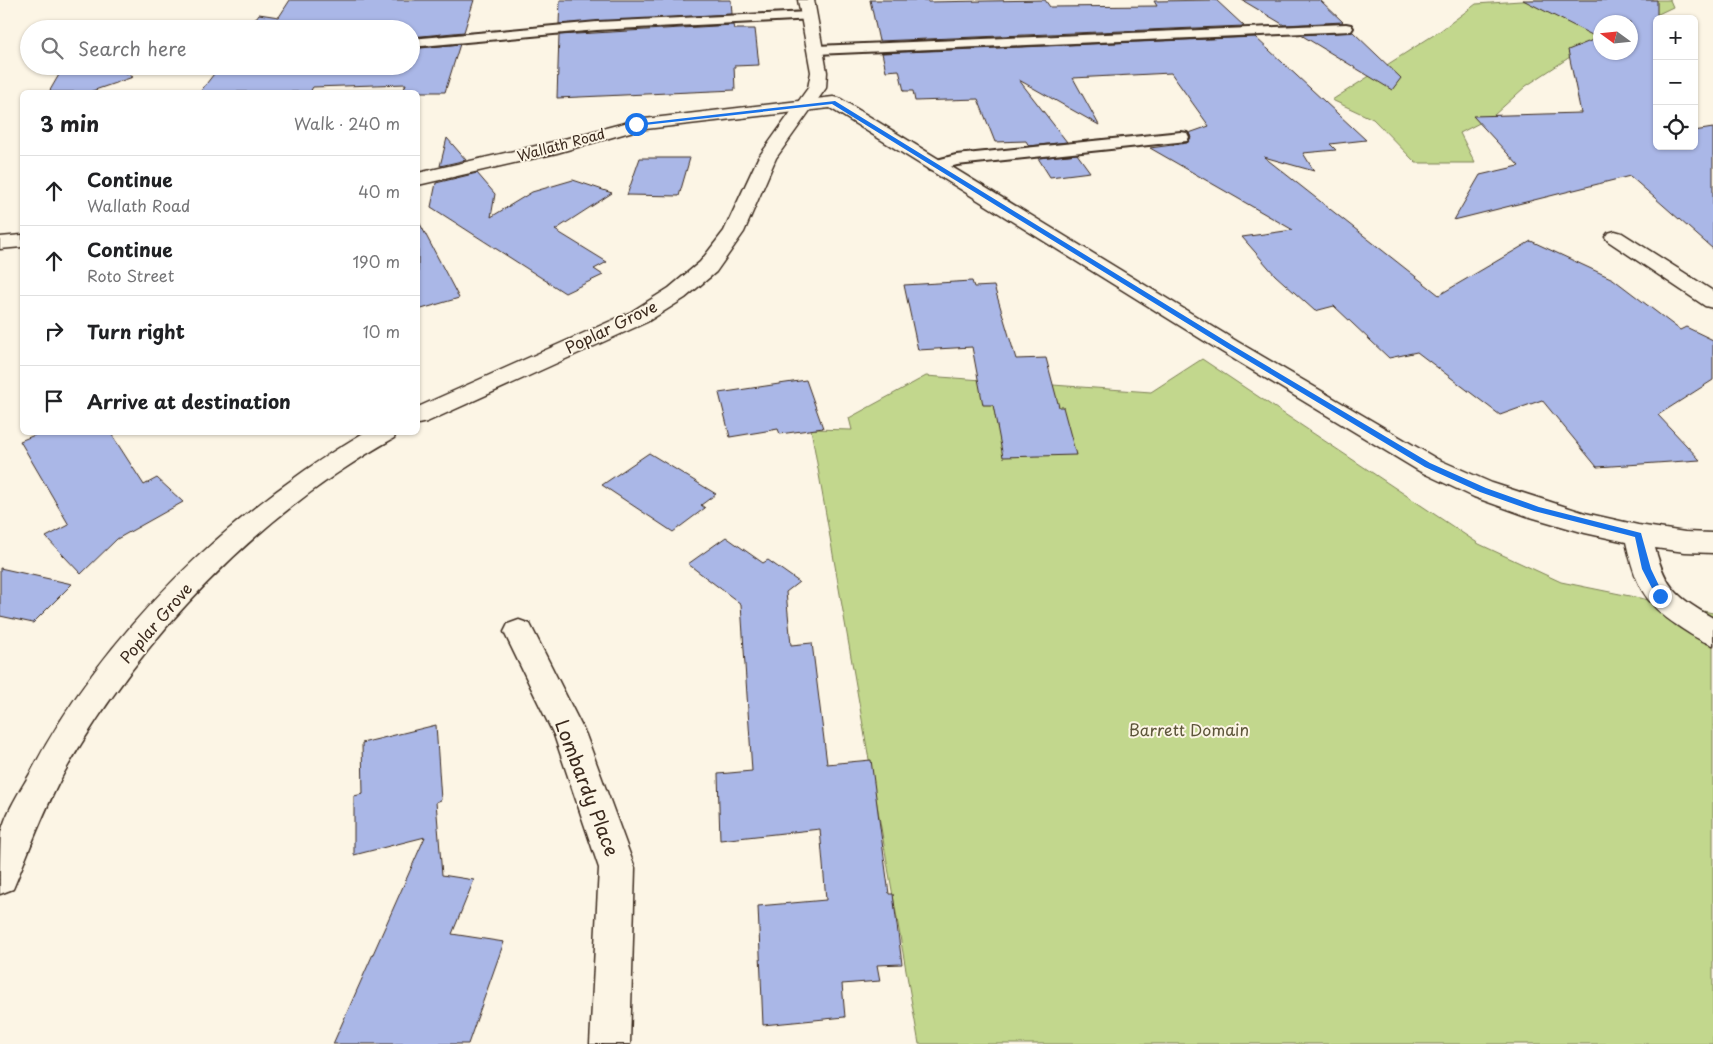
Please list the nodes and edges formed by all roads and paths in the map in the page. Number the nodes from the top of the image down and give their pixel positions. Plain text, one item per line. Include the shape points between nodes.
1 (807, 8) edge
2 (1346, 28) dead end
3 (420, 42) edge
4 (816, 50) junction
5 (803, 106) junction
6 (1181, 138) dead end
7 (935, 166) junction
8 (420, 179) edge
9 (1615, 237) dead end
10 (20, 242) edge
11 (0, 243) edge
12 (1713, 301) edge
13 (420, 415) edge
14 (380, 435) edge
15 (1638, 535) junction
16 (1713, 543) edge
17 (519, 632) dead end
18 (1713, 633) edge
19 (0, 877) edge
20 (610, 1044) edge

1 - 3 lane
1 - 4 street
2 - 4 lane
4 - 5 street via 820,72 817,88
5 - 7 street, Wallath Road via 833,102
5 - 8 street, Wallath Road via 636,124 557,147
5 - 13 street, Poplar Grove via 767,158 725,246 708,267 677,293 639,316
6 - 7 lane via 956,160
7 - 15 street, Wallath Road via 1428,465 1483,490 1537,509
9 - 12 street
10 - 11 street
14 - 19 street, Poplar Grove via 301,487 225,548 131,648 85,711 45,776
15 - 16 street, Wallath Road
15 - 18 street via 1646,569 1660,596
17 - 20 street, Lombardy Place via 570,735 617,868

